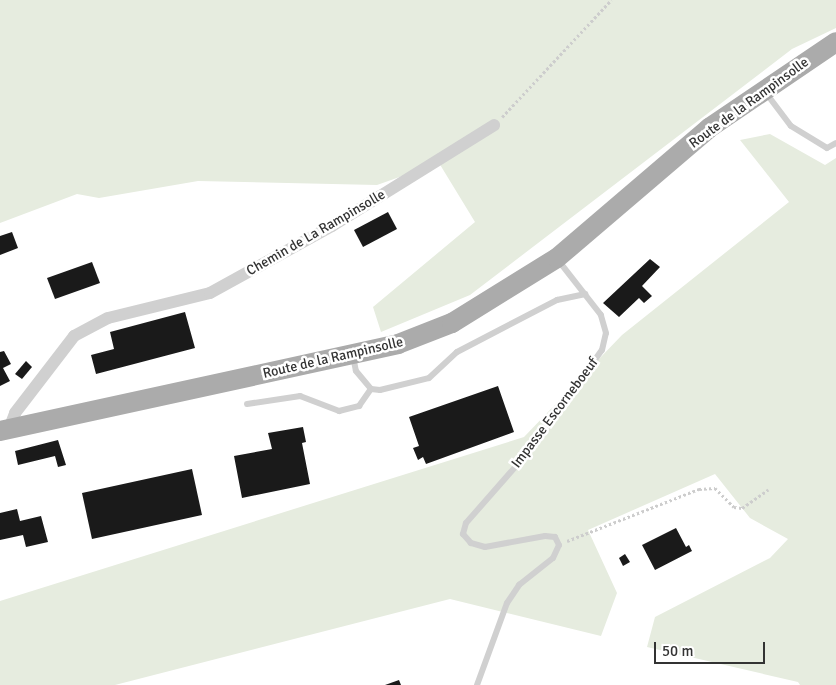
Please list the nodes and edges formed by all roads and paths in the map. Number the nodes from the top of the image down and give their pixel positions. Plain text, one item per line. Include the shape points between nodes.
1 (611, 0) edge
2 (836, 42) edge
3 (764, 90) junction
4 (494, 125) joint
5 (836, 143) edge
6 (557, 258) junction
7 (585, 294) junction
8 (352, 354) junction
9 (371, 390) junction
10 (247, 404) dead end
11 (5, 430) edge
12 (768, 490) dead end
13 (559, 545) junction
14 (477, 685) edge

1 - 4 path
2 - 3 main road, Route de la Rampinsolle
3 - 5 lane via 791,126 827,148
3 - 6 main road, Route de la Rampinsolle via 709,128
4 - 11 street, Chemin de La Rampinsolle via 332,226 210,293 108,318 74,336
6 - 7 lane, Impasse Escorneboeuf
6 - 8 main road, Route de la Rampinsolle via 452,323 398,344
7 - 9 lane via 558,300 457,352 429,378
7 - 13 lane, Impasse Escorneboeuf via 601,315 606,332 602,350 532,448 466,523 463,534 471,543 485,547 545,536 554,537
8 - 9 lane via 356,371
8 - 11 main road, Route de la Rampinsolle
9 - 10 lane via 359,406 339,412 300,396
12 - 13 path via 742,508 734,507 714,488 699,489
13 - 14 lane via 553,558 519,585 507,604

